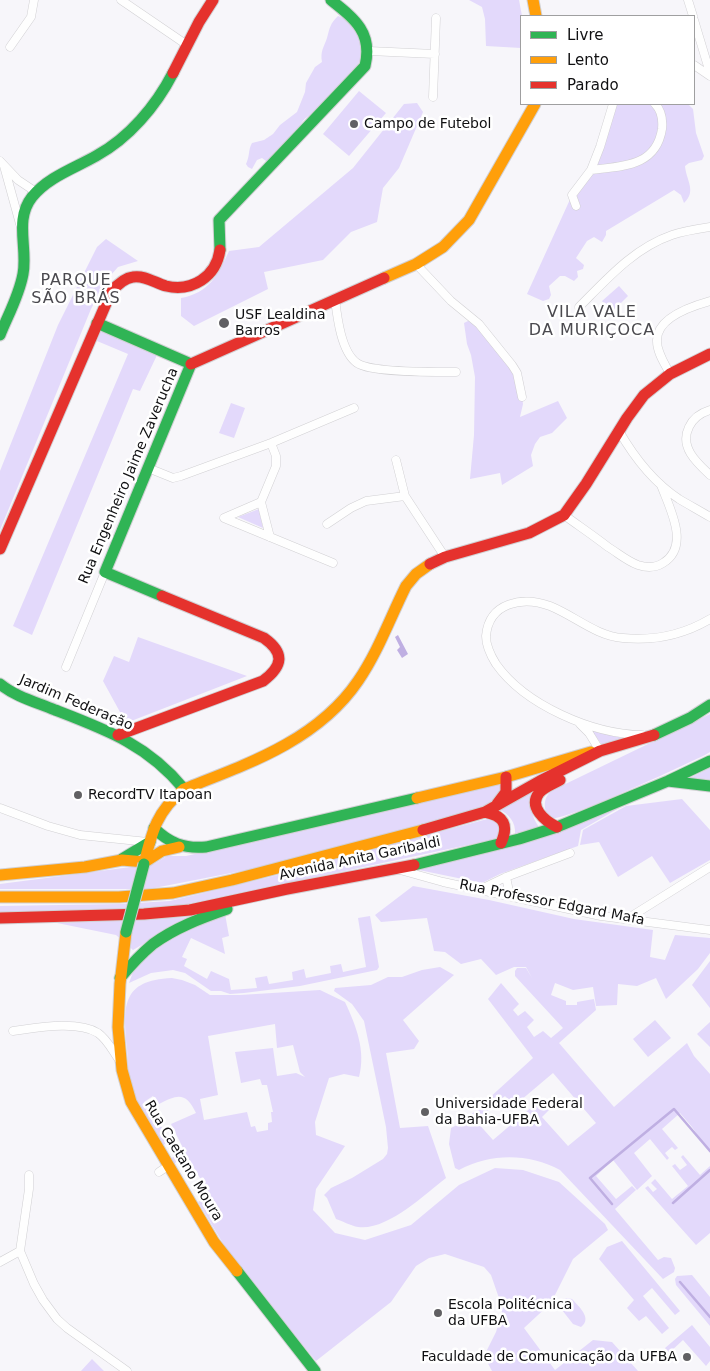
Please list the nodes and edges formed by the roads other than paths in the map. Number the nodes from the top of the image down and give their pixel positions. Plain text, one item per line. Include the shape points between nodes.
1 (34, 0) edge
2 (121, 0) edge
3 (214, 0) edge
4 (331, 0) edge
5 (533, 0) edge
6 (688, 0) edge
7 (536, 15) edge
8 (692, 15) edge
9 (436, 18) dead end
10 (695, 23) edge
11 (187, 45) junction
12 (10, 47) dead end
13 (369, 51) junction
14 (434, 54) junction
15 (695, 66) edge
16 (710, 75) edge
17 (433, 97) dead end
18 (533, 105) edge
19 (613, 105) edge
20 (656, 105) edge
21 (2, 163) edge
22 (591, 170) junction
23 (36, 192) junction
24 (576, 206) dead end
25 (710, 227) edge
26 (22, 228) junction
27 (416, 264) junction
28 (335, 299) junction
29 (710, 301) edge
30 (580, 307) dead end
31 (97, 323) junction
32 (0, 335) edge
33 (710, 354) edge
34 (191, 364) junction
35 (456, 372) dead end
36 (670, 374) junction
37 (522, 397) dead end
38 (354, 408) dead end
39 (710, 410) edge
40 (619, 431) junction
41 (271, 443) junction
42 (396, 460) dead end
43 (148, 468) junction
44 (710, 475) edge
45 (661, 485) junction
46 (406, 496) junction
47 (261, 502) junction
48 (564, 515) junction
49 (710, 517) edge
50 (327, 524) dead end
51 (270, 537) junction
52 (0, 549) edge
53 (445, 557) junction
54 (333, 562) dead end
55 (104, 572) junction
56 (710, 619) edge
57 (66, 667) dead end
58 (0, 684) edge
59 (710, 705) edge
60 (577, 721) junction
61 (118, 735) junction
62 (652, 736) junction
63 (600, 751) junction
64 (710, 761) edge
65 (506, 777) junction
66 (668, 781) junction
67 (710, 786) edge
68 (184, 788) junction
69 (0, 808) edge
70 (490, 809) junction
71 (557, 827) junction
72 (154, 828) junction
73 (150, 842) junction
74 (501, 843) junction
75 (178, 846) junction
76 (570, 853) dead end
77 (122, 859) junction
78 (145, 863) junction
79 (710, 867) edge
80 (396, 869) junction
81 (0, 875) edge
82 (506, 877) junction
83 (481, 889) junction
84 (263, 895) junction
85 (510, 896) junction
86 (0, 897) edge
87 (0, 918) edge
88 (627, 919) junction
89 (710, 930) edge
90 (120, 978) junction
91 (13, 1031) dead end
92 (121, 1063) junction
93 (29, 1175) dead end
94 (20, 1251) junction
95 (0, 1262) edge
96 (127, 1371) edge
97 (314, 1371) edge

1 - 12 street via 31,16
2 - 11 street
3 - 11 street
4 - 13 street via 361,28
5 - 7 street
6 - 8 street
9 - 14 street
10 - 16 street
11 - 23 street via 161,95 127,133 101,154
13 - 14 street
13 - 31 street via 361,72 219,220 219,254 215,266 204,280 192,286 175,288 140,277 125,280 111,292
14 - 17 street
15 - 16 street
18 - 27 street via 469,220 443,248
19 - 22 street
20 - 22 street via 660,109 662,125 659,142 652,153 629,165
21 - 23 street via 18,180
21 - 26 street
22 - 24 street via 572,194
23 - 26 street via 26,210
25 - 30 street via 671,236 647,247 606,280
26 - 32 street via 24,257 20,287
27 - 28 street
27 - 37 street via 479,324 512,365
28 - 34 street
28 - 35 street via 340,332 357,363 402,371
29 - 36 street via 682,311 666,322 658,333 656,342
31 - 34 street, Rua Engenheiro Jaime Zaverucha
31 - 52 street
33 - 36 street
34 - 43 street, Rua Engenheiro Jaime Zaverucha
36 - 40 street via 652,386
38 - 41 street
39 - 44 street via 692,421 686,444 694,459
40 - 45 street via 639,461
40 - 48 street
41 - 43 street via 173,478
41 - 47 street via 276,466
42 - 46 street
43 - 55 street, Rua Engenheiro Jaime Zaverucha
45 - 48 street via 677,534 672,553 657,566 630,562
45 - 49 street
46 - 50 street via 366,501
46 - 53 street
47 - 51 street
47 - 51 street via 224,518
48 - 53 street via 529,533
51 - 54 street
53 - 68 street via 429,564 406,586 360,677 337,708 293,741 269,754
55 - 57 street, Rua Engenheiro Jaime Zaverucha
55 - 61 street via 264,638 272,643 279,655 276,670 263,681
56 - 60 street via 667,637 636,639 610,636 537,603 514,603 496,611 490,620 486,639 495,662 527,694
58 - 61 street, Jardim Federação via 18,696
59 - 62 street, Avenida Anita Garibaldi
60 - 62 street via 619,733
60 - 63 street
61 - 68 street, Jardim Federação via 154,757 172,772
62 - 63 street, Avenida Anita Garibaldi
62 - 71 street via 543,790 538,797 537,808 544,820
63 - 65 street, Avenida Anita Garibaldi
63 - 70 street, Avenida Anita Garibaldi
64 - 66 street, Avenida Anita Garibaldi
65 - 70 street via 508,791
65 - 75 street, Avenida Anita Garibaldi via 206,847
66 - 67 street
66 - 71 street, Avenida Anita Garibaldi
68 - 72 street, Rua Caetano Moura via 163,808
69 - 73 street via 80,835
70 - 74 street via 506,829
70 - 86 street, Avenida Anita Garibaldi via 232,880 173,893
71 - 74 street, Avenida Anita Garibaldi
72 - 73 street, Rua Caetano Moura
72 - 75 street
73 - 77 street
73 - 78 street, Rua Caetano Moura
74 - 80 street, Avenida Anita Garibaldi
75 - 78 street, Avenida Anita Garibaldi via 162,851
76 - 82 street
77 - 78 street via 133,858
77 - 81 street via 91,866
78 - 90 street, Rua Caetano Moura, bridge via 126,932
79 - 88 street
80 - 83 street, Rua Professor Edgard Mafa
80 - 84 street, Avenida Anita Garibaldi
82 - 83 street
82 - 85 street
83 - 85 street, Rua Professor Edgard Mafa
84 - 87 street, Avenida Anita Garibaldi via 165,913
84 - 90 street via 203,918 164,938 145,951
85 - 88 street, Rua Professor Edgard Mafa
88 - 89 street, Rua Professor Edgard Mafa
90 - 92 street, Rua Caetano Moura
91 - 92 street via 62,1026 90,1030 106,1040
92 - 97 street, Rua Caetano Moura via 131,1102 164,1169 214,1242
93 - 94 street
94 - 95 street
94 - 96 street via 34,1284 57,1319

